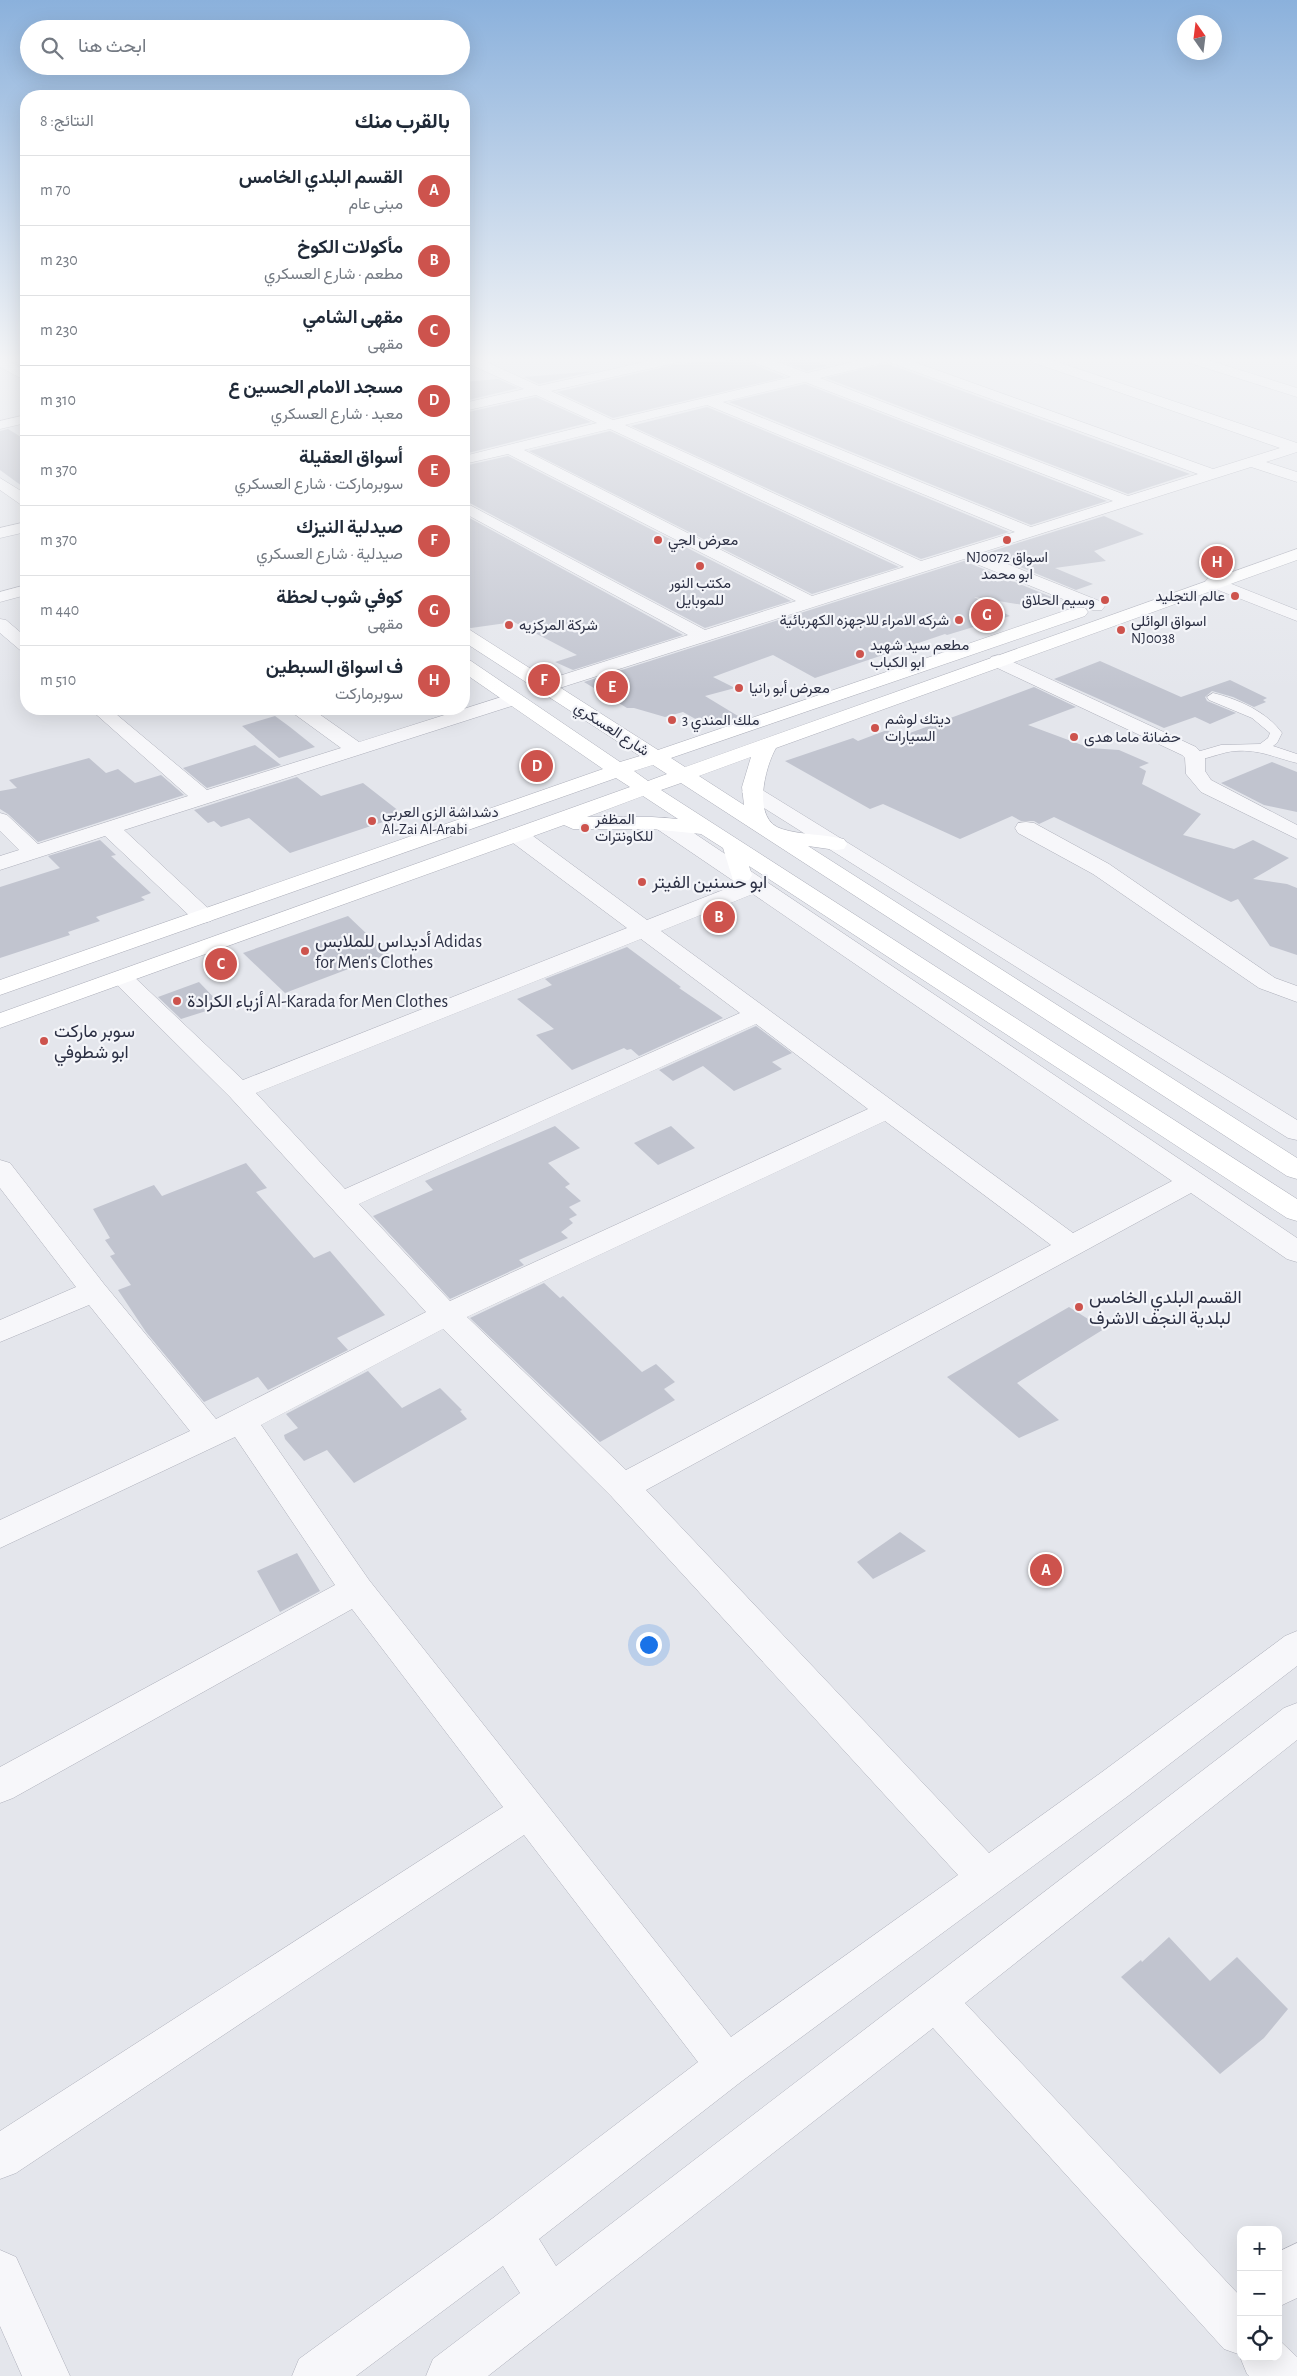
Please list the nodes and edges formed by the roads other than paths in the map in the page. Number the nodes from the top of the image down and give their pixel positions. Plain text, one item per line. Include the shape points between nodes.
1 (551, 470) edge
2 (710, 470) edge
3 (879, 470) edge
4 (1047, 470) edge
5 (1202, 470) edge
6 (1226, 470) edge
7 (1276, 470) edge
8 (1213, 474) junction
9 (1297, 477) edge
10 (0, 483) edge
11 (20, 497) edge
12 (1128, 501) junction
13 (470, 510) edge
14 (20, 528) edge
15 (1030, 532) junction
16 (0, 533) edge
17 (1297, 534) edge
18 (1267, 549) dead end
19 (966, 553) junction
20 (1293, 555) edge
21 (1221, 563) dead end
22 (919, 568) junction
23 (1239, 574) junction
24 (1178, 576) dead end
25 (1214, 582) junction
26 (20, 592) edge
27 (0, 597) edge
28 (811, 602) junction
29 (1105, 602) joint
30 (1297, 616) edge
31 (0, 624) edge
32 (703, 636) junction
33 (470, 638) edge
34 (20, 641) edge
35 (998, 661) junction
36 (470, 669) edge
37 (547, 686) junction
38 (514, 698) junction
39 (1213, 698) dead end
40 (470, 712) edge
41 (106, 715) edge
42 (309, 715) edge
43 (460, 715) edge
44 (768, 745) junction
45 (1264, 747) junction
46 (356, 748) junction
47 (655, 757) junction
48 (1195, 757) junction
49 (1297, 759) edge
50 (618, 770) junction
51 (684, 776) junction
52 (646, 789) junction
53 (752, 792) junction
54 (203, 798) junction
55 (0, 819) edge
56 (665, 824) junction
57 (544, 825) junction
58 (109, 828) junction
59 (708, 828) junction
60 (1026, 828) dead end
61 (768, 831) junction
62 (1297, 833) edge
63 (517, 835) junction
64 (732, 844) junction
65 (836, 844) junction
66 (34, 852) junction
67 (0, 863) edge
68 (748, 880) junction
69 (203, 916) junction
70 (643, 929) junction
71 (122, 978) junction
72 (0, 988) edge
73 (1297, 995) edge
74 (758, 1014) junction
75 (0, 1021) edge
76 (239, 1091) junction
77 (887, 1110) junction
78 (1297, 1132) edge
79 (1297, 1170) edge
80 (2, 1174) edge
81 (1191, 1182) junction
82 (341, 1202) junction
83 (1297, 1212) edge
84 (1072, 1246) junction
85 (1297, 1252) edge
86 (94, 1291) junction
87 (446, 1316) junction
88 (0, 1332) edge
89 (226, 1428) junction
90 (623, 1487) junction
91 (0, 1535) edge
92 (357, 1590) junction
93 (1297, 1646) edge
94 (1297, 1719) edge
95 (0, 1786) edge
96 (529, 1811) junction
97 (985, 1876) junction
98 (936, 2001) junction
99 (727, 2066) junction
100 (0, 2157) edge
101 (509, 2234) junction
102 (1297, 2266) edge
103 (0, 2273) edge
104 (1282, 2280) edge
105 (550, 2299) junction
106 (1237, 2325) edge
107 (1269, 2361) edge
108 (46, 2376) edge
109 (316, 2376) edge
110 (450, 2376) edge
111 (1282, 2376) edge

1 - 28 street
2 - 22 street
3 - 15 street
4 - 12 street
5 - 8 street
6 - 8 street
7 - 9 street
8 - 12 street
10 - 11 street
12 - 15 street
13 - 32 street
14 - 16 street
15 - 19 street
17 - 24 main road
18 - 20 main road via 1275,554
19 - 22 street
19 - 29 street
20 - 23 main road
21 - 23 main road via 1238,568
22 - 28 street
23 - 25 main road
25 - 30 street
25 - 35 main road
26 - 27 street
28 - 32 street
29 - 47 main road
31 - 34 street
32 - 37 street
33 - 37 main road, شارع العسكري
35 - 44 main road
35 - 48 street via 1177,743
36 - 38 main road, شارع العسكري
37 - 47 main road, شارع العسكري
38 - 40 street
38 - 50 main road, شارع العسكري
39 - 45 lane via 1246,711 1271,726 1276,733
41 - 54 street
42 - 46 street
43 - 46 street
44 - 51 main road
44 - 53 main road via 755,772
45 - 48 lane via 1224,747
45 - 49 lane
46 - 54 street
47 - 50 main road
47 - 51 main road, شارع العسكري
48 - 62 street via 1197,779 1208,788
50 - 52 main road, شارع العسكري
50 - 69 main road
51 - 52 main road
51 - 61 main road, شارع العسكري
52 - 57 main road
52 - 59 main road, شارع العسكري
53 - 61 main road via 756,815
53 - 65 street
54 - 58 street
55 - 66 street
56 - 57 main road
56 - 59 main road
56 - 68 street
57 - 63 main road
58 - 66 street
58 - 69 street
59 - 64 main road, شارع العسكري
60 - 73 street via 1109,875 1267,983
61 - 65 main road
61 - 79 main road, شارع العسكري
63 - 70 street
63 - 71 main road
64 - 68 main road
64 - 83 main road, شارع العسكري
65 - 78 street
66 - 67 street
68 - 70 street
68 - 81 street
69 - 72 main road
70 - 74 street
70 - 76 street
71 - 75 main road
71 - 76 street
74 - 77 street
74 - 82 street
76 - 82 street
77 - 84 street
77 - 87 street
80 - 86 street
81 - 84 street
81 - 85 street
82 - 87 street
84 - 90 street
86 - 88 street
86 - 89 street
87 - 89 street
87 - 90 street
89 - 91 street
89 - 92 street
90 - 97 street
92 - 95 street
92 - 96 street
93 - 97 street via 1115,1784
94 - 98 street
96 - 99 street
96 - 100 street
97 - 99 street
98 - 105 street
98 - 106 street
99 - 101 street
101 - 105 street
101 - 109 street
102 - 104 street
103 - 108 street
105 - 110 street
107 - 111 street

